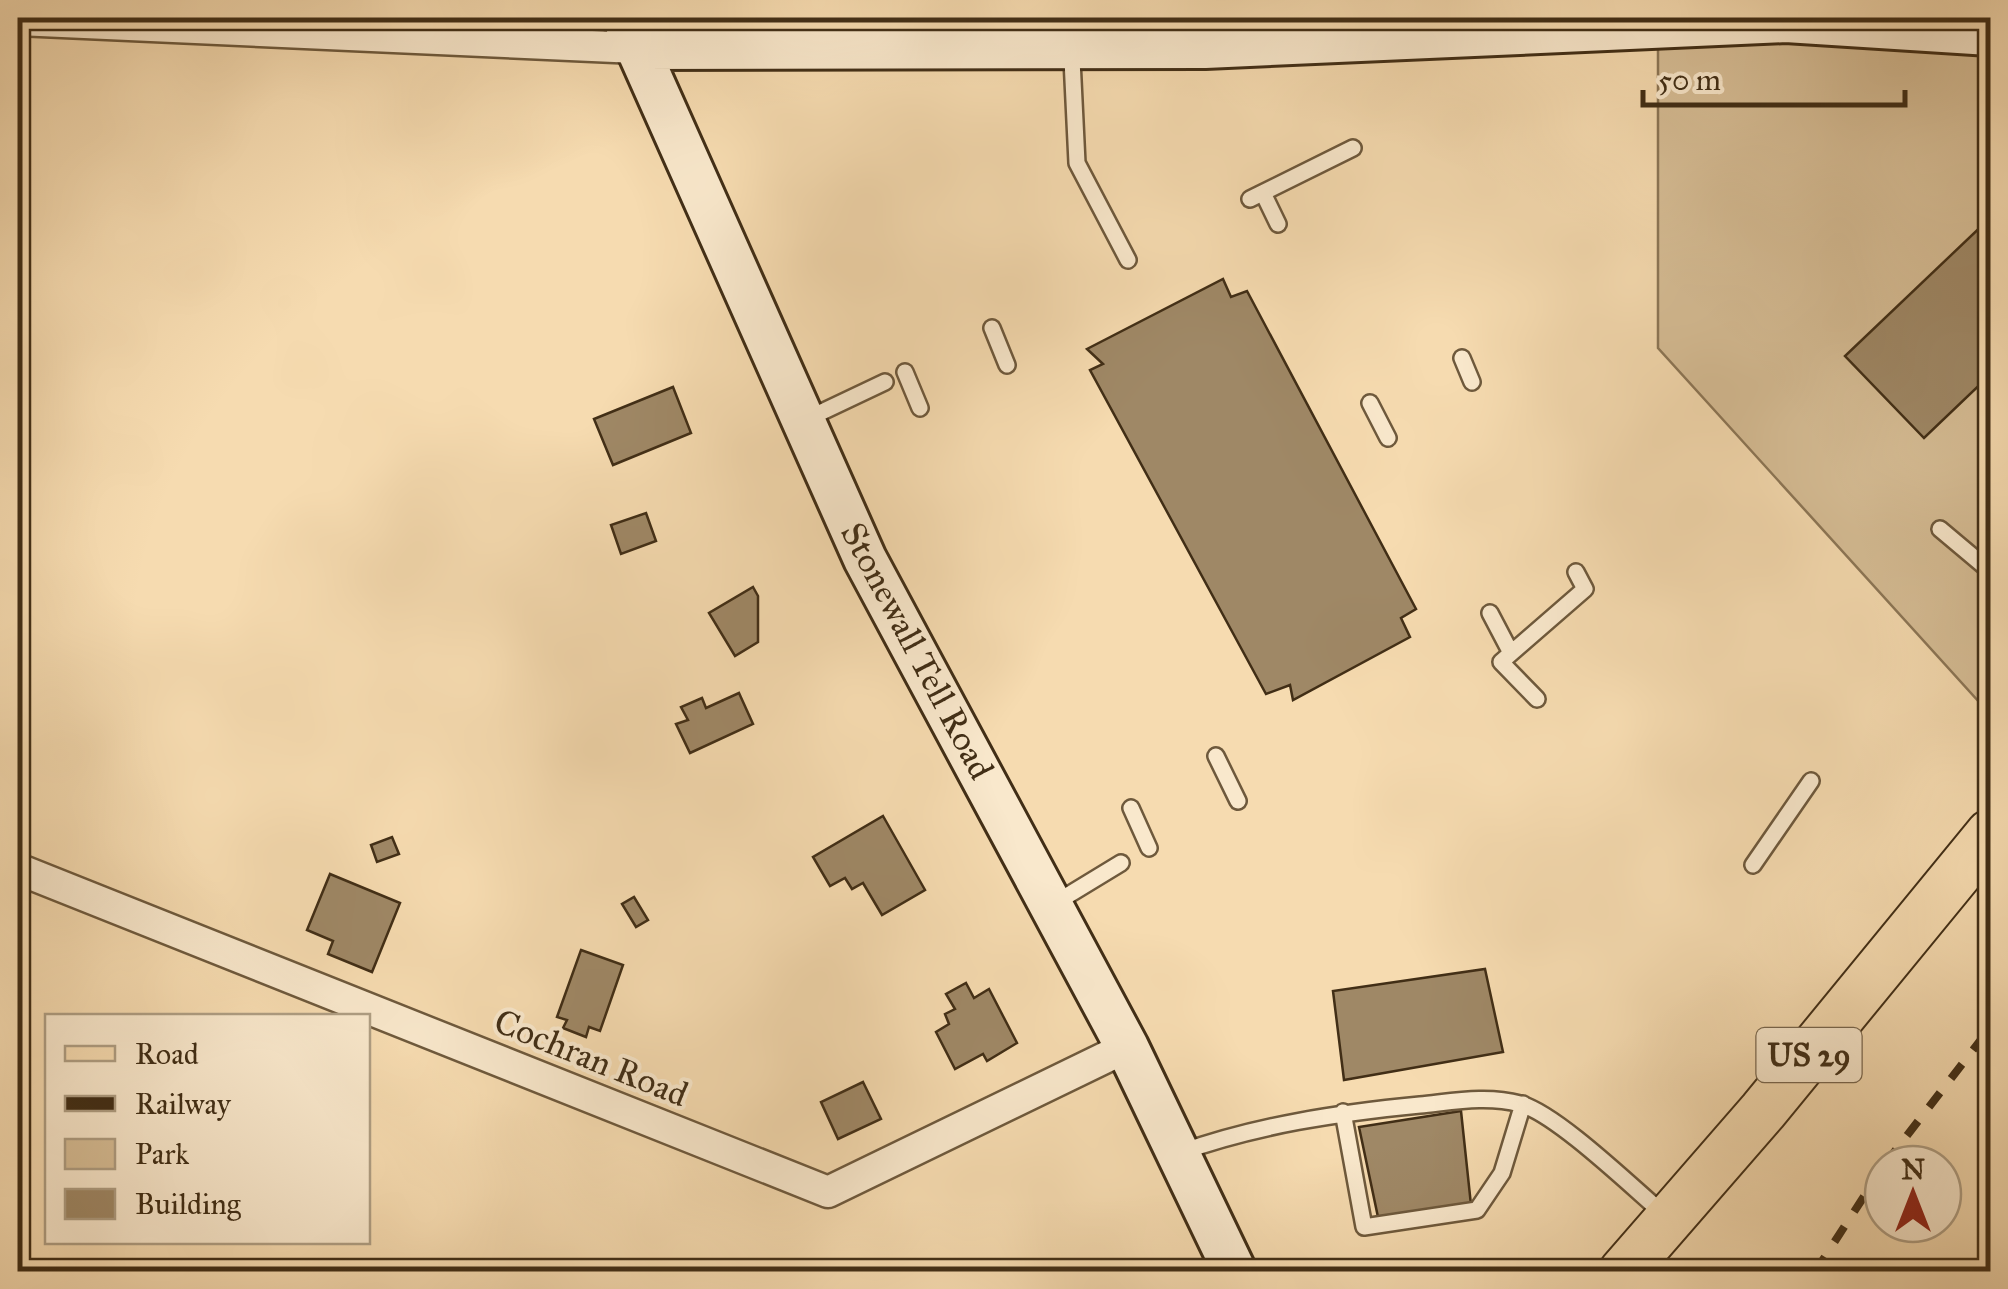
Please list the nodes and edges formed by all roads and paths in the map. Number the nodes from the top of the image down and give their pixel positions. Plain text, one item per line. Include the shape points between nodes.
1 (1785, 19) edge
2 (18, 20) edge
3 (403, 27) edge
4 (1071, 32) edge
5 (631, 33) edge
6 (1990, 34) edge
7 (1353, 148) dead end
8 (1278, 224) dead end
9 (1128, 260) dead end
10 (992, 328) dead end
11 (1462, 358) dead end
12 (1007, 364) dead end
13 (905, 372) dead end
14 (885, 382) dead end
15 (1472, 382) dead end
16 (1370, 403) dead end
17 (920, 408) dead end
18 (804, 421) junction
19 (1388, 438) dead end
20 (1940, 529) dead end
21 (1990, 571) edge
22 (1576, 572) dead end
23 (1490, 613) dead end
24 (1511, 653) junction
25 (1537, 698) dead end
26 (1216, 756) dead end
27 (1811, 781) dead end
28 (1238, 801) dead end
29 (1130, 808) dead end
30 (1990, 834) edge
31 (1149, 848) dead end
32 (1121, 863) dead end
33 (1753, 865) dead end
34 (18, 870) edge
35 (1051, 905) junction
36 (1127, 1047) junction
37 (1522, 1104) junction
38 (1343, 1112) junction
39 (1178, 1154) junction
40 (1669, 1218) junction
41 (1235, 1272) edge
42 (1622, 1272) edge

1 - 4 street via 1205,47
1 - 6 street
2 - 3 street
3 - 5 street
4 - 5 street
4 - 9 lane via 1077,164
5 - 18 street, Stonewall Tell Road
7 - 8 lane via 1257,196
10 - 12 lane
11 - 15 lane
13 - 17 lane
14 - 18 lane
16 - 19 lane
18 - 35 street, Stonewall Tell Road via 865,559
20 - 21 lane
22 - 24 lane via 1585,589
23 - 24 lane
24 - 25 lane via 1501,662
26 - 28 lane
27 - 33 lane
29 - 31 lane
30 - 40 main road, US 29
32 - 35 lane
34 - 36 street, Cochran Road via 828,1192
35 - 36 street, Stonewall Tell Road
36 - 39 street, Stonewall Tell Road
37 - 38 lane via 1476,1099
37 - 38 lane via 1502,1173 1476,1210 1364,1227
37 - 40 lane
38 - 39 lane via 1224,1137
39 - 41 street, Stonewall Tell Road
40 - 42 main road, US 29

